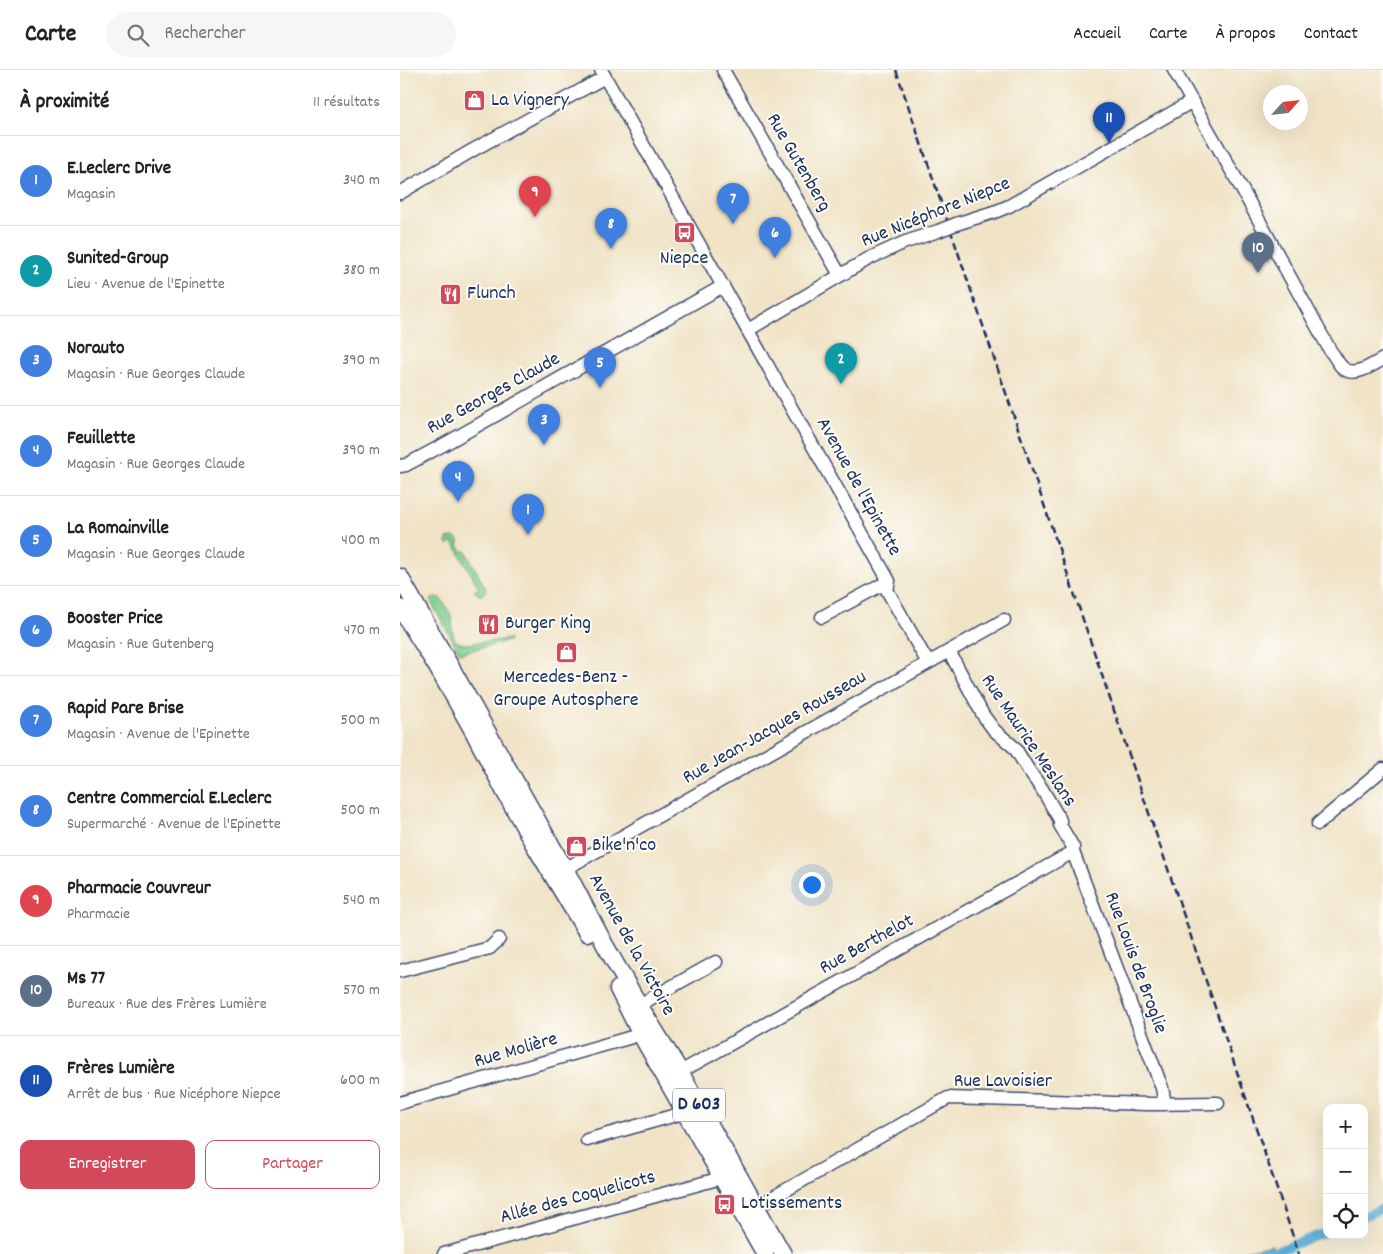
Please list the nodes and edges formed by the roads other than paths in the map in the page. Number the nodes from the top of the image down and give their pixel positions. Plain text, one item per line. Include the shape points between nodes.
1 (723, 70) edge
2 (1174, 70) edge
3 (603, 73) edge
4 (1192, 102) junction
5 (400, 193) edge
6 (840, 275) junction
7 (723, 286) junction
8 (748, 330) junction
9 (1383, 358) edge
10 (400, 457) edge
11 (414, 461) junction
12 (400, 466) edge
13 (400, 577) edge
14 (889, 581) junction
15 (400, 608) edge
16 (822, 617) dead end
17 (1004, 620) dead end
18 (949, 651) junction
19 (928, 663) junction
20 (1383, 769) edge
21 (1318, 824) dead end
22 (1073, 852) junction
23 (565, 869) junction
24 (499, 940) dead end
25 (716, 962) dead end
26 (400, 972) edge
27 (639, 1005) junction
28 (640, 1033) junction
29 (680, 1072) junction
30 (1162, 1088) junction
31 (400, 1103) edge
32 (1218, 1103) dead end
33 (1147, 1104) junction
34 (1165, 1104) junction
35 (684, 1111) junction
36 (587, 1140) dead end
37 (722, 1176) junction
38 (756, 1207) junction
39 (444, 1254) edge
40 (765, 1254) edge
41 (783, 1254) edge

1 - 6 street, Rue Gutenberg
2 - 4 street
3 - 5 street
3 - 7 street
4 - 6 street, Rue Nicéphore Niepce, bridge via 1009,206 903,243
4 - 9 street via 1331,352 1343,368 1351,372 1358,372
6 - 8 street, Rue Nicéphore Niepce
7 - 8 street, Avenue de l'Epinette
7 - 11 street, Rue Georges Claude
8 - 14 street, Avenue de l'Epinette
10 - 11 street
11 - 12 street, Rue Georges Claude
13 - 23 main road, Avenue de la Victoire / D 603
14 - 16 street
14 - 19 street, Avenue de l'Epinette via 887,590
15 - 28 main road, Avenue de la Victoire / D 603 via 442,674
17 - 18 street, Rue Jean-Jacques Rousseau
18 - 19 street, Rue Jean-Jacques Rousseau
18 - 22 street, Rue Maurice Meslans via 983,715 994,730 1015,748 1042,789
19 - 23 street, Rue Jean-Jacques Rousseau
20 - 21 street
22 - 29 street, Rue Berthelot
22 - 30 street, Rue Louis de Broglie
23 - 27 main road, Avenue de la Victoire / D 603
24 - 26 street via 490,948
25 - 27 street
27 - 29 main road, Avenue de la Victoire / D 603
28 - 31 street, Rue Molière
28 - 35 main road, Avenue de la Victoire / D 603
29 - 38 main road, Avenue de la Victoire / D 603
30 - 33 street
30 - 34 street, Rue Louis de Broglie
32 - 34 street, Rue Lavoisier
33 - 34 street, Rue Lavoisier
33 - 38 street, Rue Lavoisier via 948,1098
35 - 36 street
35 - 37 main road, Avenue de la Victoire / D 603
37 - 39 street, Allée des Coquelicots
37 - 40 main road, Avenue de la Victoire / D 603
38 - 41 main road, Avenue de la Victoire / D 603

